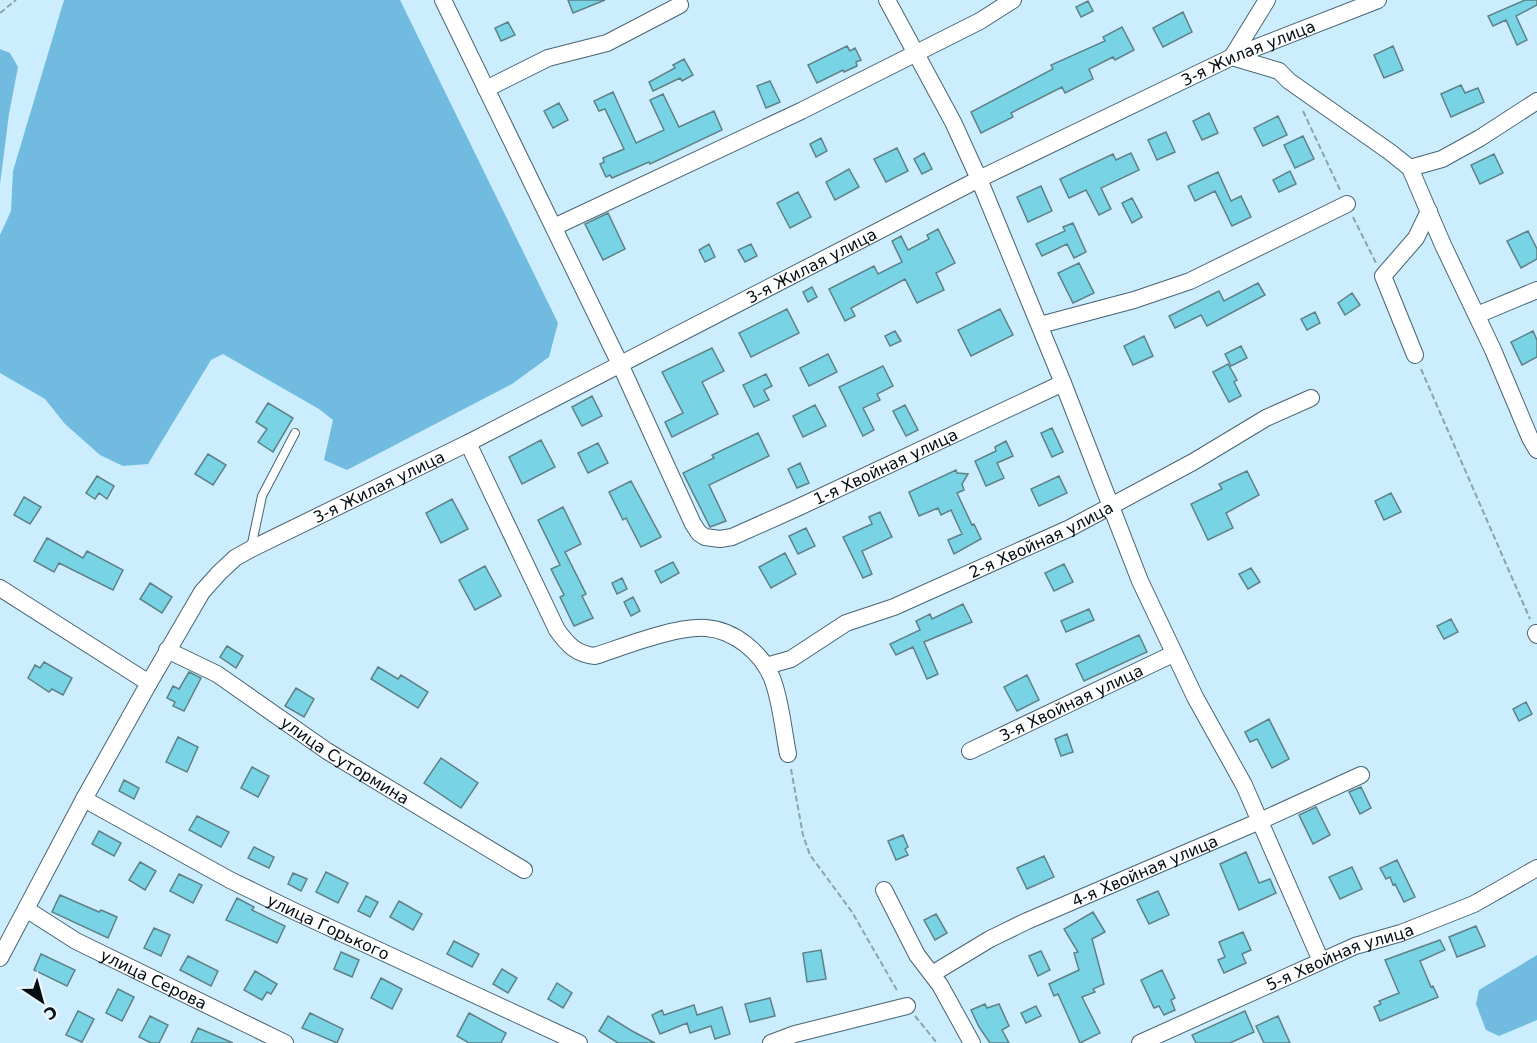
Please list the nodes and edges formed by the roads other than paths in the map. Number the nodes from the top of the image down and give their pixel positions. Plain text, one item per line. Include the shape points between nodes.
1 (443, 0) edge
2 (887, 0) edge
3 (1013, 0) edge
4 (1267, 0) edge
5 (1378, 0) edge
6 (680, 5) dead end
7 (916, 52) junction
8 (1232, 57) junction
9 (486, 89) junction
10 (1537, 101) edge
11 (1410, 168) junction
12 (979, 178) junction
13 (1347, 204) road end
14 (1429, 211) junction
15 (554, 227) junction
16 (1537, 290) edge
17 (1477, 315) junction
18 (1040, 325) junction
19 (1415, 355) road end
20 (620, 364) junction
21 (1064, 383) junction
22 (1311, 398) dead end
23 (296, 433) dead end
24 (468, 443) junction
25 (1537, 450) edge
26 (1112, 507) junction
27 (251, 549) junction
28 (0, 588) edge
29 (167, 650) junction
30 (1173, 654) junction
31 (766, 666) junction
32 (149, 683) junction
33 (970, 751) dead end
34 (788, 754) road end
35 (1361, 775) dead end
36 (84, 799) junction
37 (1260, 822) junction
38 (1537, 868) edge
39 (524, 870) dead end
40 (884, 890) dead end
41 (26, 909) junction
42 (0, 958) edge
43 (1321, 961) junction
44 (932, 974) junction
45 (907, 1006) road end
46 (285, 1043) edge
47 (579, 1043) edge
48 (771, 1043) edge
49 (972, 1043) edge
50 (1140, 1043) edge

1 - 9 street
2 - 7 street
3 - 7 street
4 - 8 street
5 - 8 street, 3-я Жилая улица
6 - 9 street via 607,43 555,56
7 - 12 street
7 - 15 street via 801,111
8 - 11 street via 1279,71
8 - 12 street, 3-я Жилая улица
9 - 15 street
10 - 11 street via 1442,159
11 - 14 street
12 - 18 street
12 - 20 street, 3-я Жилая улица
13 - 18 street via 1190,281
14 - 17 street
14 - 19 street via 1416,238 1383,276
15 - 20 street
16 - 17 street
17 - 25 street
18 - 21 street
20 - 21 street, 1-я Хвойная улица via 693,524 705,537 720,539 797,508
20 - 24 street, 3-я Жилая улица
21 - 26 street
22 - 26 street, 2-я Хвойная улица via 1266,418
23 - 27 lane via 262,496
24 - 27 street, 3-я Жилая улица
24 - 31 street via 557,630 575,651 595,656 684,629 706,628 739,639
26 - 30 street
26 - 31 street, 2-я Хвойная улица via 894,607 846,623 791,659
27 - 29 street via 235,558 202,592
28 - 32 street
29 - 32 street
29 - 39 street, улица Сутормина via 217,674 327,751
30 - 33 street, 3-я Хвойная улица
30 - 37 street
31 - 34 street via 776,692
32 - 36 street
35 - 37 street, 4-я Хвойная улица
36 - 41 street
36 - 47 street, улица Горького via 298,913
37 - 43 street
37 - 44 street, 4-я Хвойная улица via 1027,921
38 - 43 street, 5-я Хвойная улица via 1474,904
40 - 44 street via 917,955
41 - 42 street
41 - 46 street, улица Серова via 76,941
43 - 50 street, 5-я Хвойная улица
44 - 49 street
45 - 48 street

